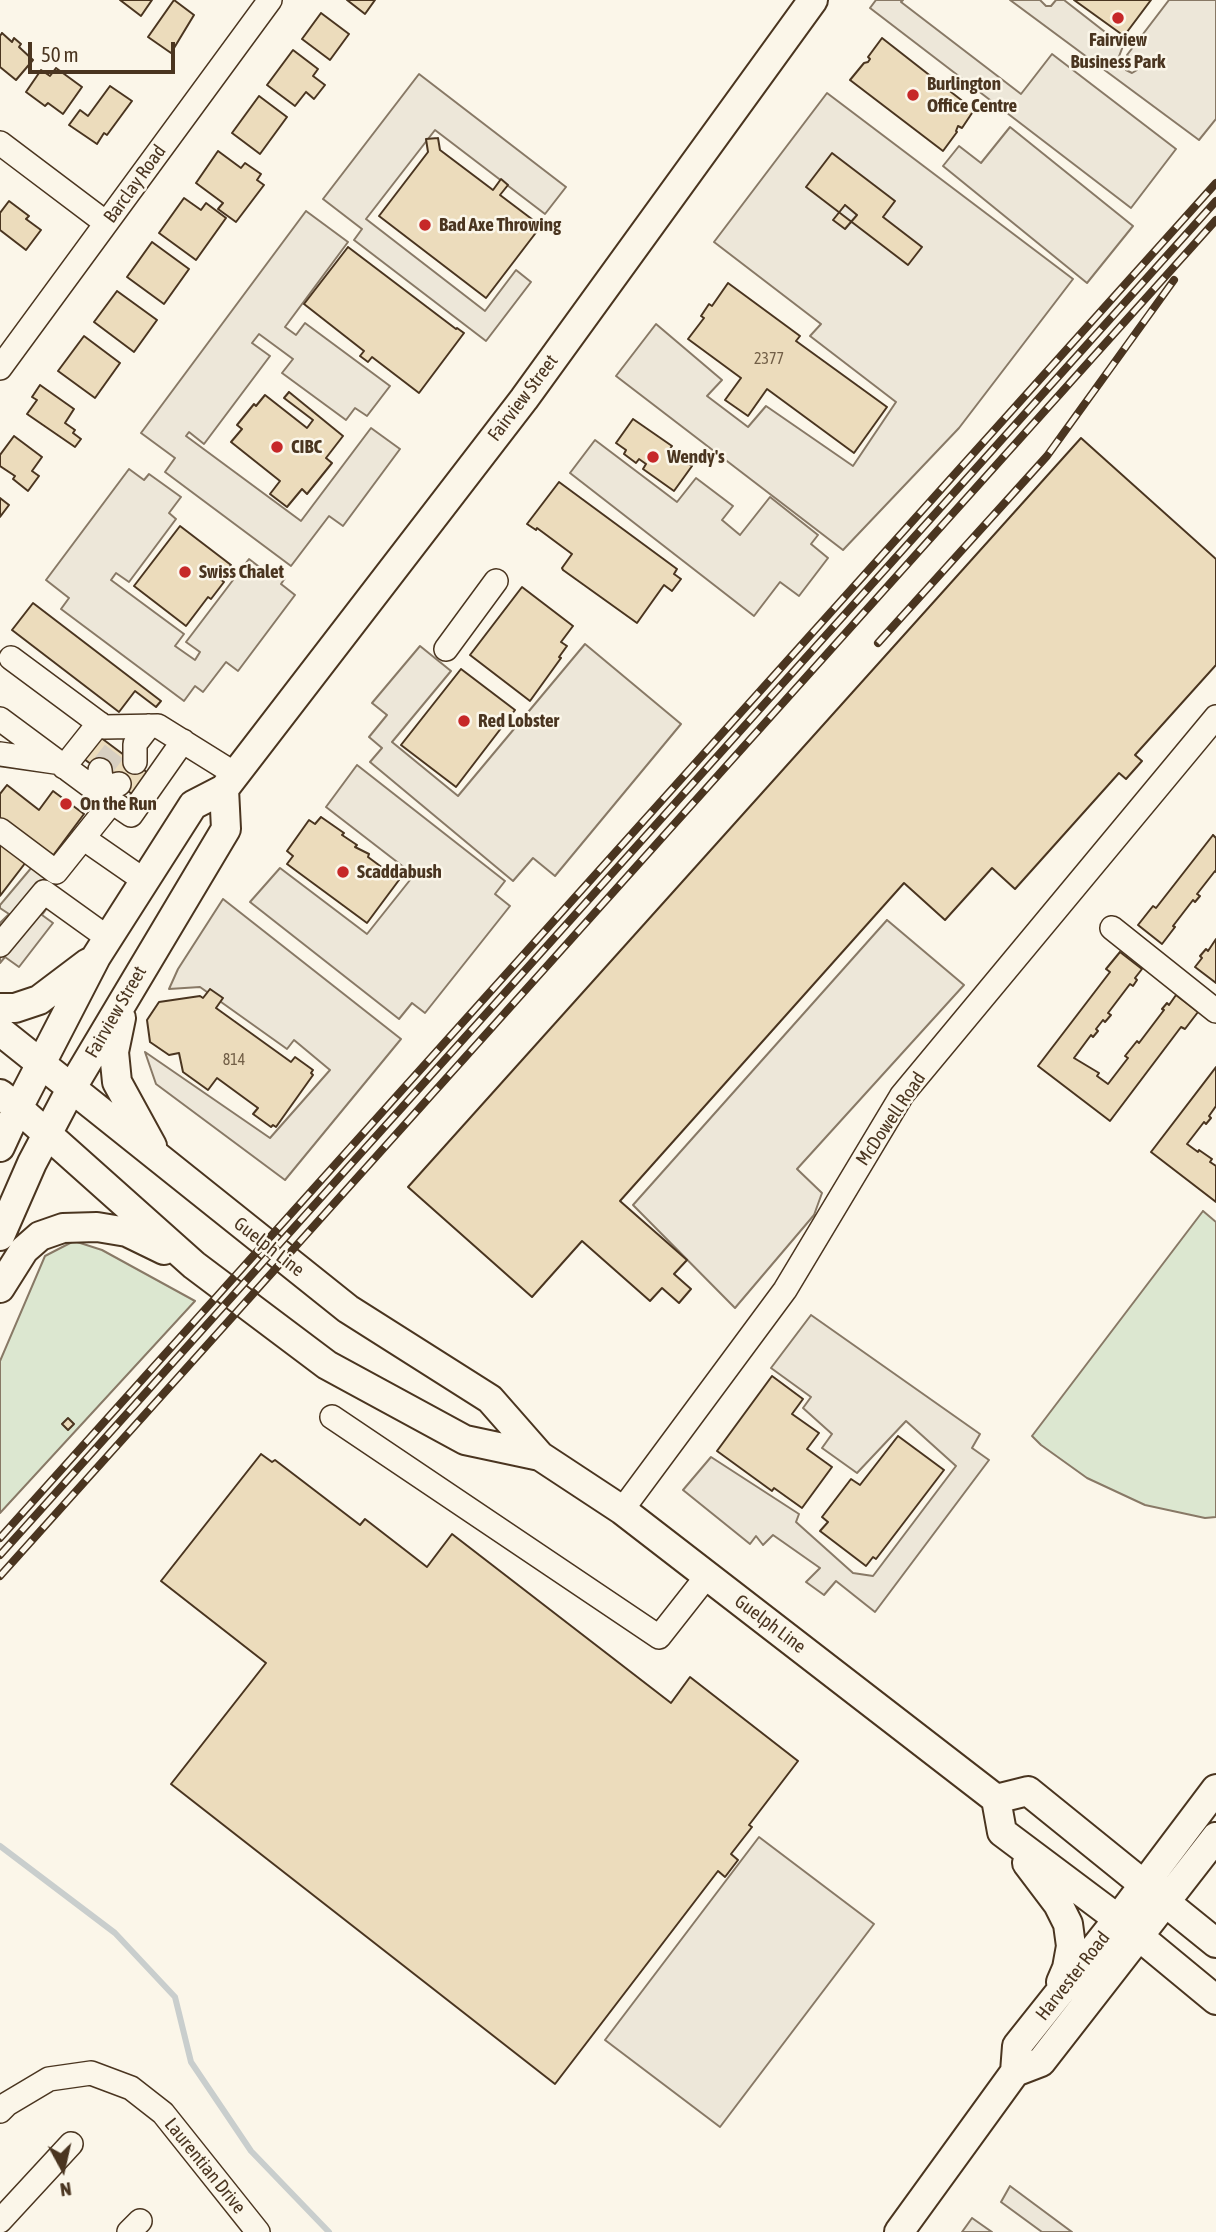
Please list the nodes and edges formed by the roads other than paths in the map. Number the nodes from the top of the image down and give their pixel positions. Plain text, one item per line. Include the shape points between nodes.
1 (813, 0) edge
2 (264, 2) edge
3 (0, 143) edge
4 (106, 223) junction
5 (0, 368) edge
6 (496, 581) dead end
7 (446, 649) dead end
8 (11, 658) dead end
9 (1216, 717) edge
10 (0, 719) edge
11 (99, 723) junction
12 (149, 726) junction
13 (183, 741) junction
14 (128, 752) tunnel mouth
15 (0, 754) edge
16 (61, 765) junction
17 (230, 782) junction
18 (106, 787) junction
19 (0, 830) edge
20 (83, 838) junction
21 (145, 881) junction
22 (1112, 928) dead end
23 (0, 945) edge
24 (102, 948) junction
25 (128, 990) junction
26 (0, 1008) edge
27 (1216, 1011) edge
28 (0, 1031) edge
29 (41, 1064) junction
30 (71, 1090) junction
31 (9, 1101) edge
32 (48, 1134) junction
33 (0, 1147) edge
34 (159, 1157) junction
35 (0, 1236) edge
36 (194, 1265) junction
37 (0, 1288) edge
38 (332, 1417) dead end
39 (540, 1456) junction
40 (622, 1510) junction
41 (707, 1576) junction
42 (1216, 1789) edge
43 (996, 1799) junction
44 (1002, 1832) junction
45 (1216, 1837) edge
46 (1154, 1893) junction
47 (1129, 1927) junction
48 (1216, 1943) edge
49 (1216, 2000) edge
50 (1051, 2004) junction
51 (1015, 2072) junction
52 (0, 2111) edge
53 (71, 2144) dead end
54 (0, 2221) edge
55 (251, 2229) edge
56 (899, 2232) edge

1 - 17 main road, Fairview Street via 524,399
2 - 4 street, Barclay Road
3 - 4 street
4 - 5 street, Barclay Road
6 - 7 street
8 - 11 street
9 - 40 street, McDowell Road via 902,1095 785,1290
10 - 16 street
11 - 12 street via 104,727
11 - 16 street
12 - 13 street via 158,726
12 - 14 street
13 - 17 street
13 - 18 street via 131,815
15 - 16 street
16 - 18 street
17 - 21 main road, Fairview Street via 193,805
17 - 25 main road, Fairview Street via 226,829
18 - 20 street
19 - 20 street via 57,872
20 - 21 street
21 - 24 main road, Fairview Street
22 - 27 street
23 - 24 street via 44,892
24 - 26 main road via 39,1000
24 - 29 main road, Fairview Street
25 - 30 main road, Fairview Street
25 - 34 main road via 114,1052 117,1082
28 - 29 main road, Guelph Line
29 - 30 main road, Guelph Line
29 - 31 main road, Fairview Street
30 - 32 main road, Fairview Street
30 - 34 main road, Guelph Line
31 - 32 main road, Guelph Line
31 - 33 main road, Fairview Street
32 - 35 main road, Fairview Street
32 - 36 main road, Guelph Line
34 - 39 main road, Guelph Line via 348,1309 490,1399
36 - 37 main road via 127,1232 63,1228 40,1236 24,1251
36 - 39 main road, Guelph Line via 327,1365 465,1440
38 - 41 street via 659,1637
39 - 40 main road, Guelph Line
40 - 41 main road, Guelph Line
41 - 43 main road, Guelph Line
42 - 46 main road
43 - 44 main road
43 - 46 main road via 1028,1791
44 - 47 main road
44 - 50 main road via 1058,1904 1068,1924 1067,1968
45 - 46 main road
46 - 47 main road, Harvester Road
46 - 48 main road
47 - 49 main road
47 - 50 main road, Harvester Road
47 - 51 main road, Harvester Road via 1041,2062
50 - 51 main road, Harvester Road via 1017,2046
51 - 56 main road, Harvester Road
52 - 55 street, Laurentian Drive via 49,2079 91,2073 131,2088 163,2113
53 - 54 street

